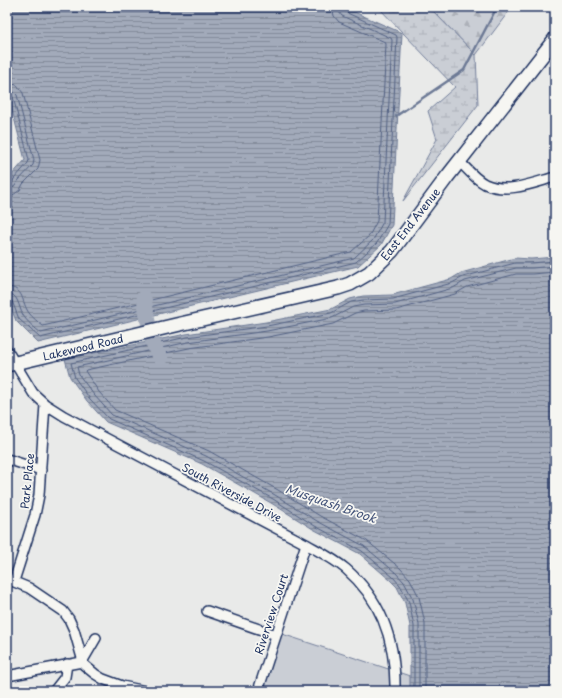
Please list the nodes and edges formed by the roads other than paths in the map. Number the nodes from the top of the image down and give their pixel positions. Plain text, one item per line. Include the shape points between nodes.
1 (555, 38) edge
2 (460, 161) junction
3 (555, 177) edge
4 (158, 329) joint
5 (7, 350) edge
6 (11, 364) edge
7 (45, 404) junction
8 (7, 459) edge
9 (41, 470) junction
10 (306, 544) junction
11 (10, 580) edge
12 (207, 611) dead end
13 (276, 635) junction
14 (96, 638) dead end
15 (82, 662) junction
16 (67, 664) junction
17 (7, 676) edge
18 (122, 688) edge
19 (54, 691) edge
20 (146, 691) edge
21 (258, 691) edge
22 (395, 691) edge

1 - 2 street, East End Avenue
2 - 3 street via 481,181 501,188
2 - 4 street, East End Avenue via 392,251 360,279 338,288
4 - 6 street, Lakewood Road
5 - 6 street, South Riverside Drive
6 - 7 street, South Riverside Drive via 33,393
7 - 9 street, Park Place
7 - 10 street, South Riverside Drive via 87,429
8 - 9 street
9 - 11 street, Park Place via 35,515
10 - 13 street, Riverview Court
10 - 22 street, South Riverside Drive via 345,569 372,600 390,638 396,672
11 - 15 street via 29,588 63,611 74,630
12 - 13 street
13 - 21 street, Riverview Court
14 - 15 street
15 - 16 street
15 - 18 street via 103,679
16 - 17 street
16 - 19 street via 65,677
18 - 20 street

